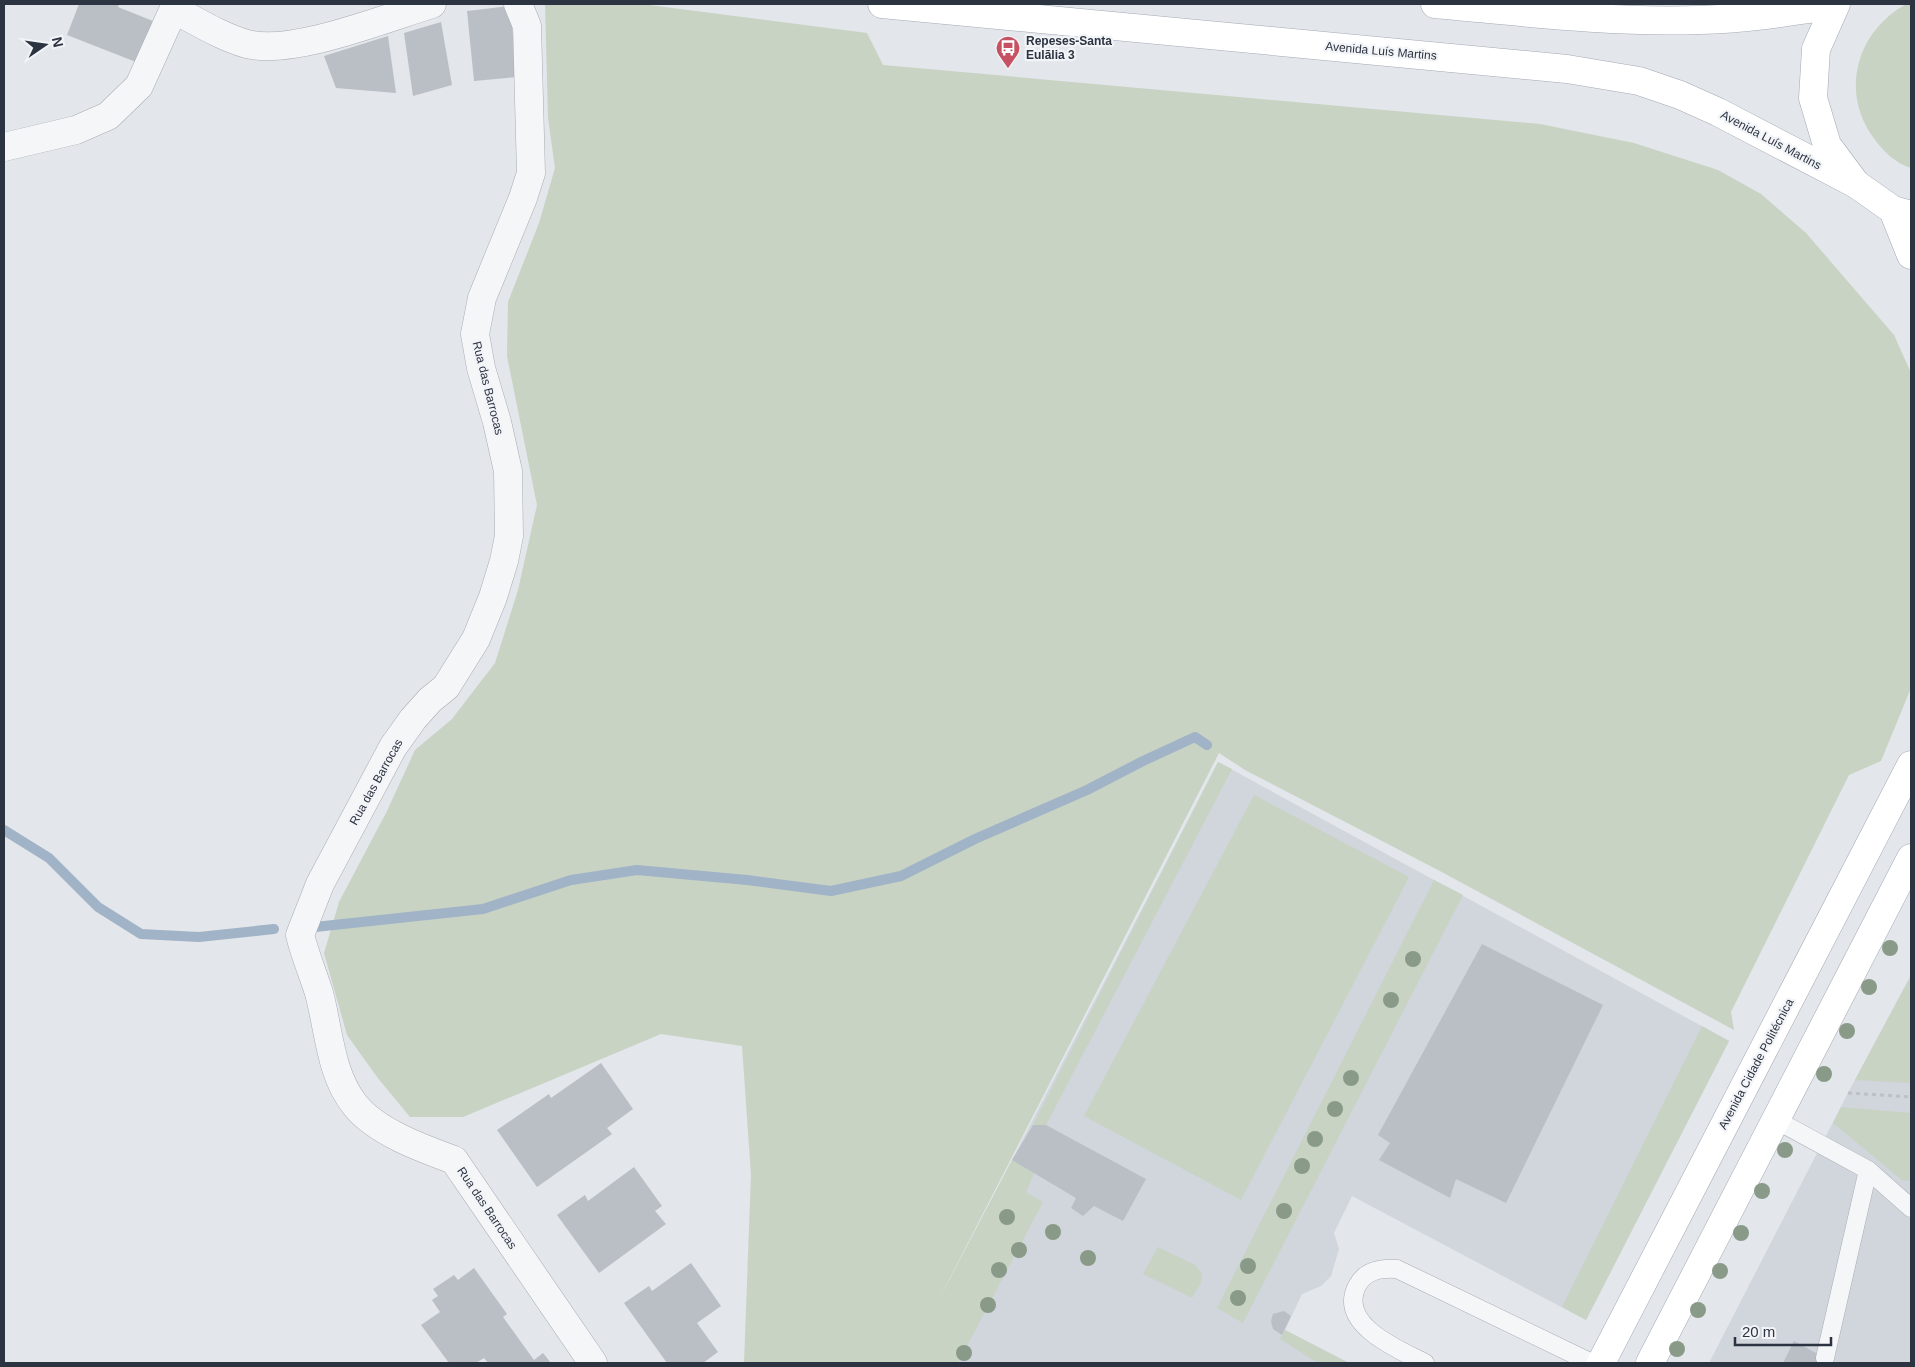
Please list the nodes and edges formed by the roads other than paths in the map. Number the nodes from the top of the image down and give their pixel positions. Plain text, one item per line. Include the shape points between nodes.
1 (432, 4) edge
2 (518, 4) edge
3 (882, 4) edge
4 (1435, 4) edge
5 (1835, 4) edge
6 (177, 6) edge
7 (1567, 10) edge
8 (4, 147) edge
9 (1856, 184) junction
10 (1902, 212) edge
11 (1911, 255) edge
12 (1911, 765) edge
13 (1911, 858) edge
14 (1776, 1120) junction
15 (1868, 1170) junction
16 (1911, 1208) edge
17 (1826, 1358) dead end
18 (594, 1363) edge
19 (1426, 1363) edge
20 (1592, 1363) edge
21 (1601, 1363) edge
22 (1650, 1363) edge

1 - 6 street via 324,37 279,47 248,44
2 - 18 street, Rua das Barrocas via 527,26 531,172 482,298 476,334 481,368 498,422 508,471 509,536 504,562 476,639 446,687 413,719 393,747 320,884 300,935 342,1085 356,1106 383,1128 408,1142 454,1160
3 - 9 main road, Avenida Luís Martins via 1567,69 1638,81 1718,112
4 - 7 main road
5 - 7 main road via 1761,16 1700,20
5 - 9 main road via 1816,49 1813,98 1827,145
6 - 8 street via 139,86 108,116 76,130
9 - 10 main road
10 - 11 main road
12 - 21 main road, Avenida Cidade Politécnica
13 - 14 main road
14 - 15 lane
14 - 22 main road
15 - 16 lane
15 - 17 lane
19 - 20 lane via 1367,1329 1354,1305 1354,1292 1361,1278 1384,1268 1397,1269

